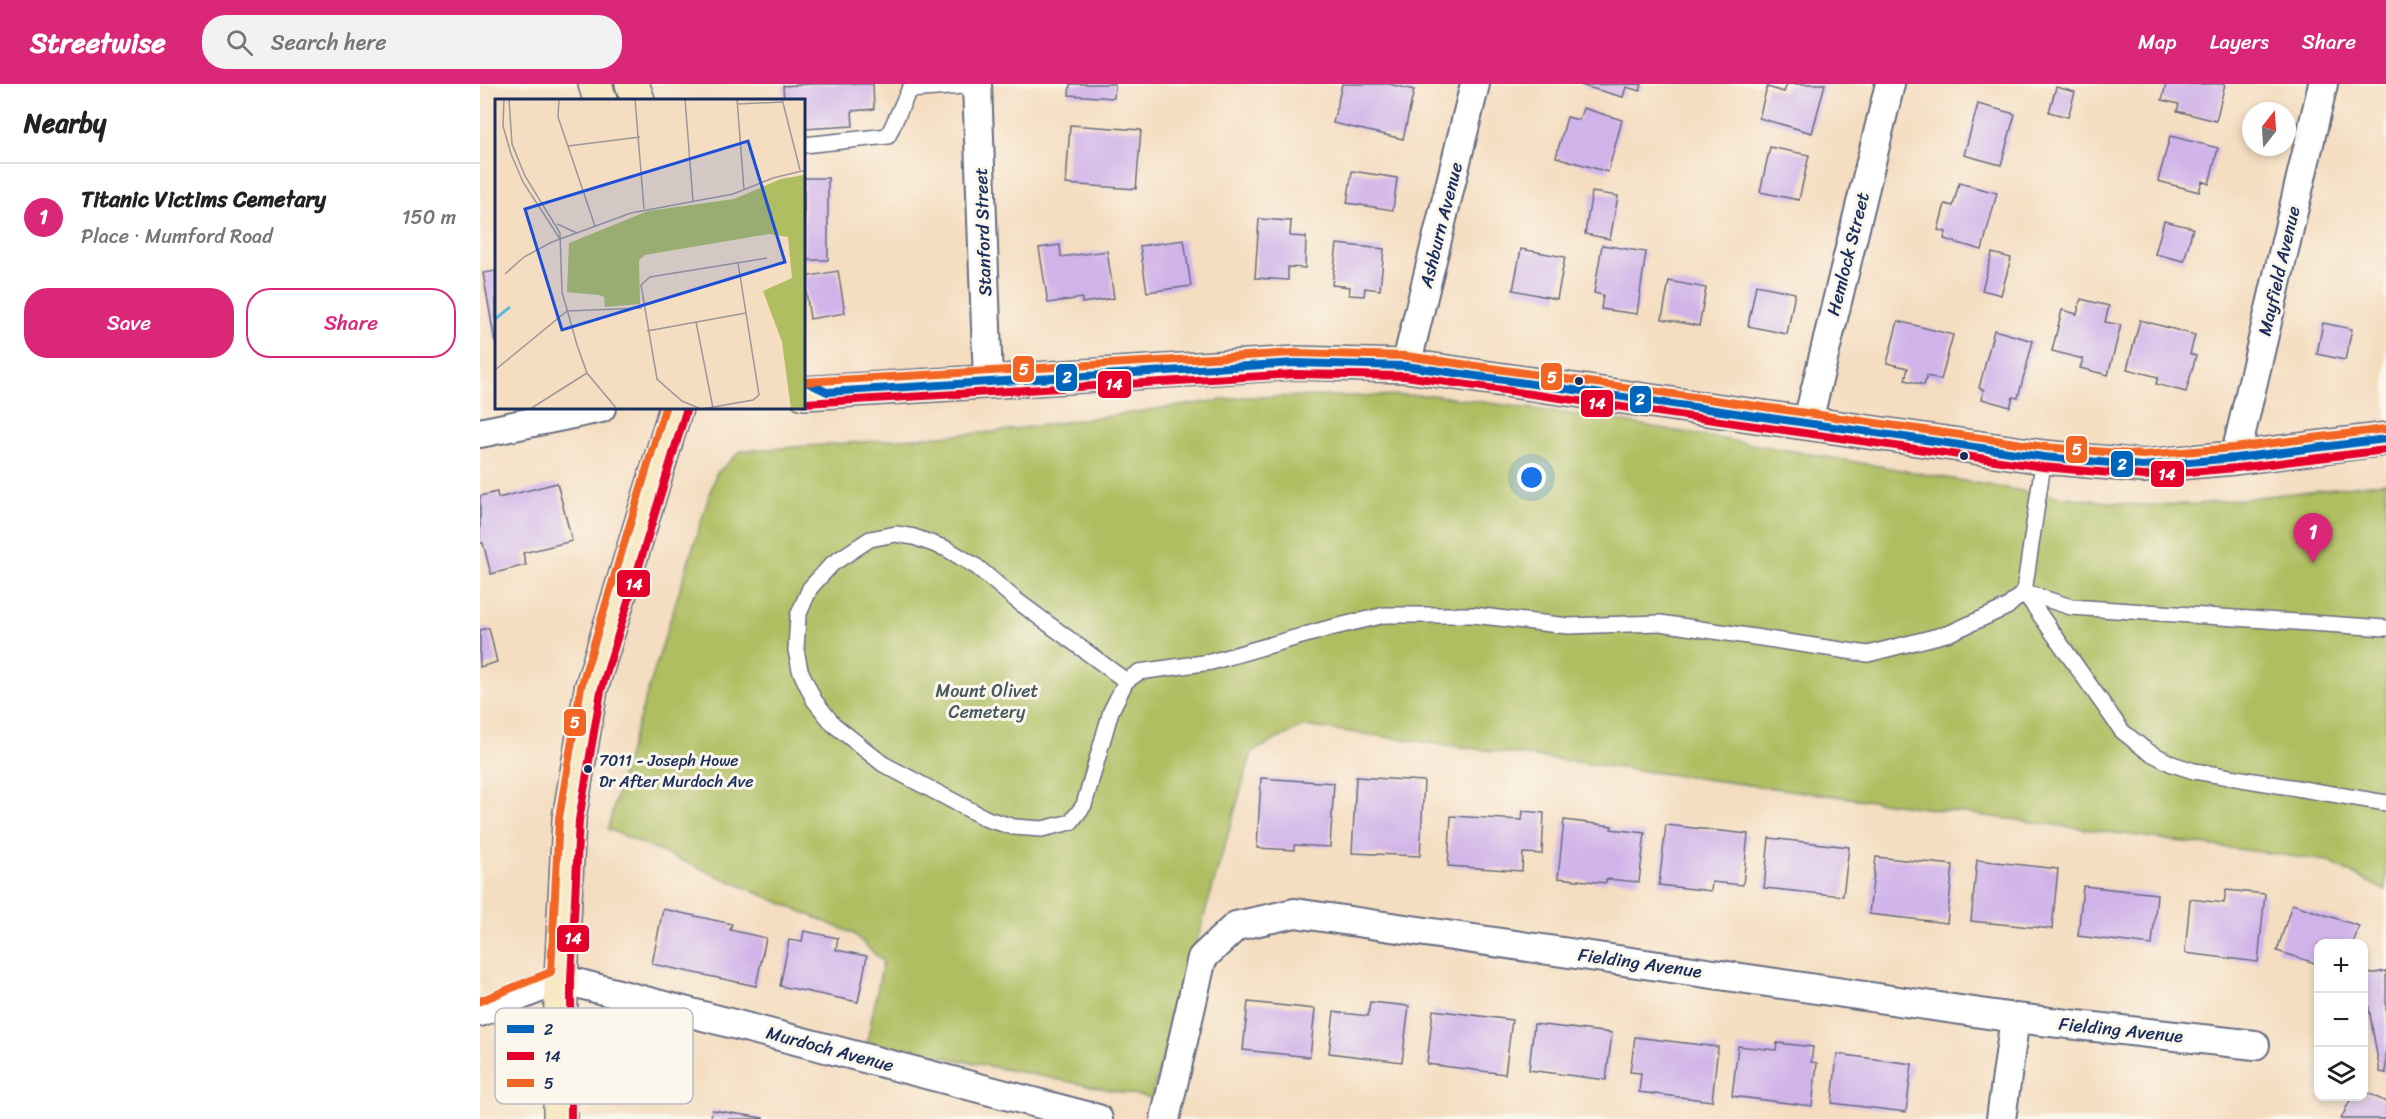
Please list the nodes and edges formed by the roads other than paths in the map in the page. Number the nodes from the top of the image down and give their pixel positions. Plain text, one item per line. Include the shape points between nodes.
1 (595, 84) edge
2 (632, 84) edge
3 (1476, 84) edge
4 (1890, 84) edge
5 (2323, 84) edge
6 (977, 85) edge
7 (600, 99) edge
8 (638, 99) edge
9 (806, 145) edge
10 (1406, 366) junction
11 (988, 381) junction
12 (812, 388) edge
13 (591, 410) edge
14 (675, 410) edge
15 (1807, 425) junction
16 (480, 433) edge
17 (2386, 439) edge
18 (2044, 457) junction
19 (2235, 458) junction
20 (2024, 592) junction
21 (2386, 628) edge
22 (1126, 681) junction
23 (2386, 803) edge
24 (561, 979) junction
25 (561, 1008) edge
26 (672, 1008) edge
27 (480, 1012) edge
28 (693, 1013) edge
29 (2015, 1018) junction
30 (2255, 1045) dead end
31 (560, 1104) edge
32 (560, 1119) edge
33 (1098, 1119) edge
34 (1165, 1119) edge
35 (2001, 1119) edge

1 - 7 street
2 - 8 street
3 - 10 street, Ashburn Avenue
4 - 15 street, Hemlock Street
5 - 19 street, Mayfield Avenue
6 - 9 lane via 909,90 888,136
6 - 11 street, Stanford Street
10 - 11 street via 1295,363
10 - 15 street
11 - 12 street
13 - 16 street
14 - 24 street via 591,688 569,819
15 - 18 street
17 - 19 street
18 - 19 street via 2143,466
18 - 20 lane
20 - 21 lane via 2071,607
20 - 22 lane via 2007,607 1950,633 1868,654 1660,623 1568,626 1473,615 1385,615 1211,662 1139,672
20 - 23 lane via 2122,731 2147,751 2194,771
22 - 22 lane via 1111,711 1084,805 1071,822 1042,830 1014,827 987,819 883,764 833,724 814,700 800,670 796,650 798,616 810,588 832,564 870,539 896,534 914,537 947,549 977,567
24 - 25 street
24 - 26 street, Murdoch Avenue
24 - 27 street
28 - 33 street, Murdoch Avenue
29 - 30 street, Fielding Avenue
29 - 34 street, Fielding Avenue via 1295,913 1236,926 1203,957
29 - 35 street
31 - 32 street

